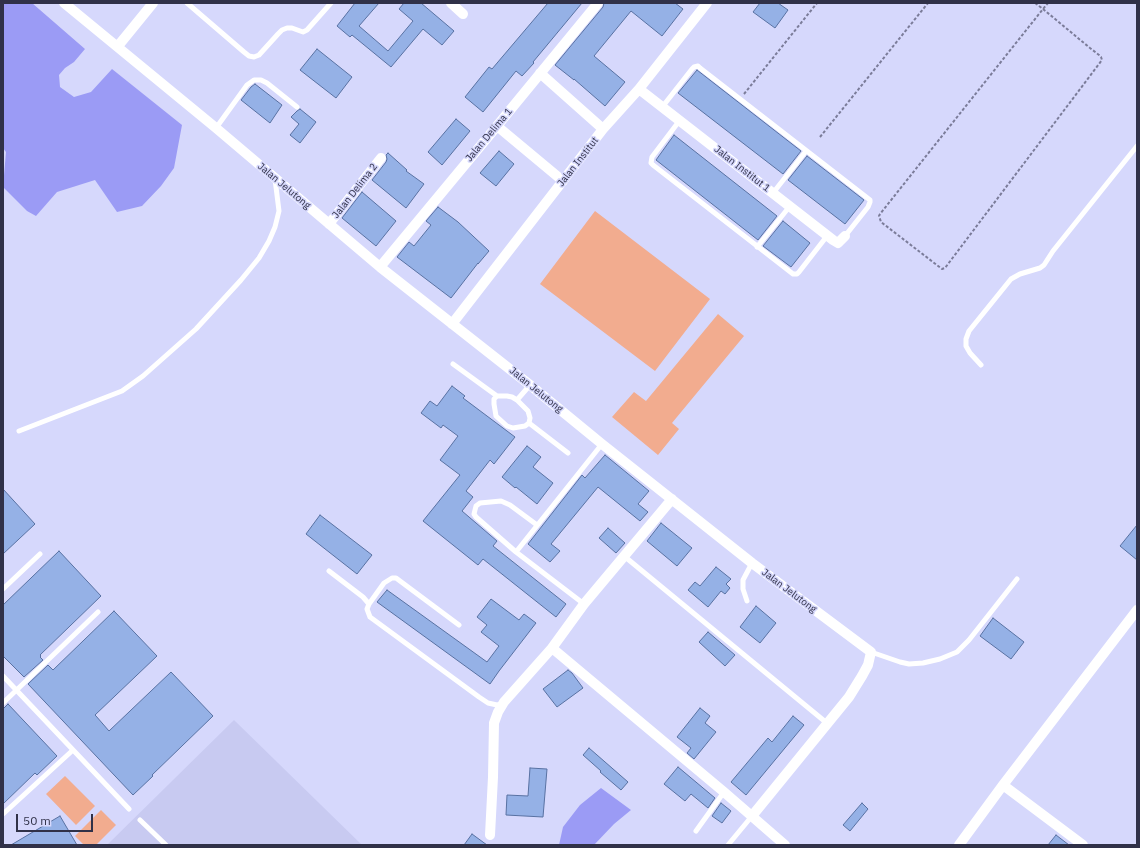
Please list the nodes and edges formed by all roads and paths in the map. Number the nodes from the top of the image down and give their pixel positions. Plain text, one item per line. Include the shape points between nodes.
1 (64, 3) edge
2 (153, 3) edge
3 (187, 3) edge
4 (331, 3) edge
5 (451, 3) edge
6 (598, 3) edge
7 (707, 3) edge
8 (817, 3) edge
9 (928, 3) edge
10 (1035, 3) edge
11 (1048, 3) edge
12 (1043, 9) junction
13 (463, 14) dead end
14 (118, 46) junction
15 (540, 74) junction
16 (639, 89) junction
17 (741, 98) junction
18 (663, 106) junction
19 (297, 107) dead end
20 (680, 120) junction
21 (497, 126) junction
22 (216, 128) junction
23 (603, 129) junction
24 (820, 137) dead end
25 (1137, 146) edge
26 (806, 151) junction
27 (381, 158) dead end
28 (275, 178) junction
29 (563, 181) junction
30 (773, 193) junction
31 (790, 206) junction
32 (329, 224) junction
33 (827, 236) junction
34 (845, 236) joint
35 (758, 247) junction
36 (380, 267) junction
37 (452, 324) junction
38 (453, 364) dead end
39 (981, 365) dead end
40 (530, 385) junction
41 (497, 396) junction
42 (518, 400) junction
43 (529, 423) junction
44 (19, 431) dead end
45 (602, 444) junction
46 (568, 453) dead end
47 (672, 499) junction
48 (537, 524) junction
49 (516, 552) junction
50 (40, 554) dead end
51 (624, 556) junction
52 (752, 563) junction
53 (329, 571) dead end
54 (1017, 579) dead end
55 (3, 589) edge
56 (747, 601) dead end
57 (368, 604) junction
58 (584, 604) junction
59 (1137, 610) edge
60 (98, 612) dead end
61 (459, 625) dead end
62 (552, 648) junction
63 (871, 652) junction
64 (3, 676) edge
65 (16, 690) junction
66 (504, 702) junction
67 (3, 703) edge
68 (828, 724) junction
69 (73, 750) junction
70 (1003, 785) junction
71 (724, 792) junction
72 (129, 809) dead end
73 (3, 814) edge
74 (752, 816) junction
75 (140, 820) dead end
76 (696, 831) dead end
77 (490, 835) dead end
78 (961, 844) edge
79 (166, 845) edge
80 (728, 845) edge
81 (784, 845) edge
82 (1083, 845) edge

1 - 14 street, Jalan Jelutong
2 - 14 street
3 - 4 lane via 249,56 259,55 282,30 307,30
5 - 13 street
6 - 15 street, Jalan Delima 1
7 - 16 street, Jalan Institut
8 - 17 path
9 - 24 path
10 - 12 path
11 - 12 path
12 - 12 path via 1102,60 942,269 881,222 879,216
14 - 22 street, Jalan Jelutong
15 - 21 street, Jalan Delima 1
15 - 23 street
16 - 18 street, Jalan Institut 1
16 - 23 street, Jalan Institut
17 - 18 lane via 698,66 692,69
17 - 26 lane
18 - 20 street, Jalan Institut 1
19 - 22 lane via 267,83 254,80 247,85
20 - 30 street, Jalan Institut 1
20 - 35 lane via 652,156 651,163
21 - 29 street via 538,163
21 - 36 street, Jalan Delima 1
22 - 28 street, Jalan Jelutong
23 - 29 street, Jalan Institut
25 - 39 lane via 1044,265 1011,279 969,331 966,346
26 - 30 lane
26 - 34 lane via 870,200 868,207
27 - 32 street, Jalan Delima 2
28 - 32 street, Jalan Jelutong
28 - 44 lane via 279,211 269,241 242,280 196,329 122,391
29 - 37 street, Jalan Institut
30 - 31 street, Jalan Institut 1
31 - 33 street, Jalan Institut 1
31 - 35 lane
32 - 36 street, Jalan Jelutong
33 - 34 street via 838,242
33 - 35 lane via 797,274 790,273
36 - 37 street, Jalan Jelutong
37 - 40 street, Jalan Jelutong
38 - 41 lane
40 - 42 lane
40 - 45 street, Jalan Jelutong
41 - 42 lane
41 - 43 lane via 494,399 496,416 507,426 513,428
42 - 43 lane via 528,411
43 - 46 lane
45 - 47 street, Jalan Jelutong
45 - 48 lane
47 - 51 street
47 - 52 street, Jalan Jelutong
48 - 49 lane
48 - 49 lane via 501,501 478,504 474,514 476,517
49 - 58 lane
50 - 55 lane
51 - 58 street
51 - 68 lane
52 - 56 lane via 743,580
52 - 63 street, Jalan Jelutong
53 - 57 lane via 363,597
54 - 63 lane, Jalan Jelutong via 957,652 940,659 910,664
57 - 61 lane via 384,583 396,578
57 - 66 lane via 370,617 488,703 497,705
58 - 62 street
59 - 70 street
60 - 65 lane
62 - 66 street
62 - 71 street
63 - 68 street via 862,676
64 - 65 lane
65 - 67 lane
65 - 69 lane
66 - 77 street via 494,723
68 - 74 street
69 - 72 lane
69 - 73 lane
70 - 78 street
70 - 82 street
71 - 74 street
71 - 76 lane
74 - 80 lane
74 - 81 street
75 - 79 lane

